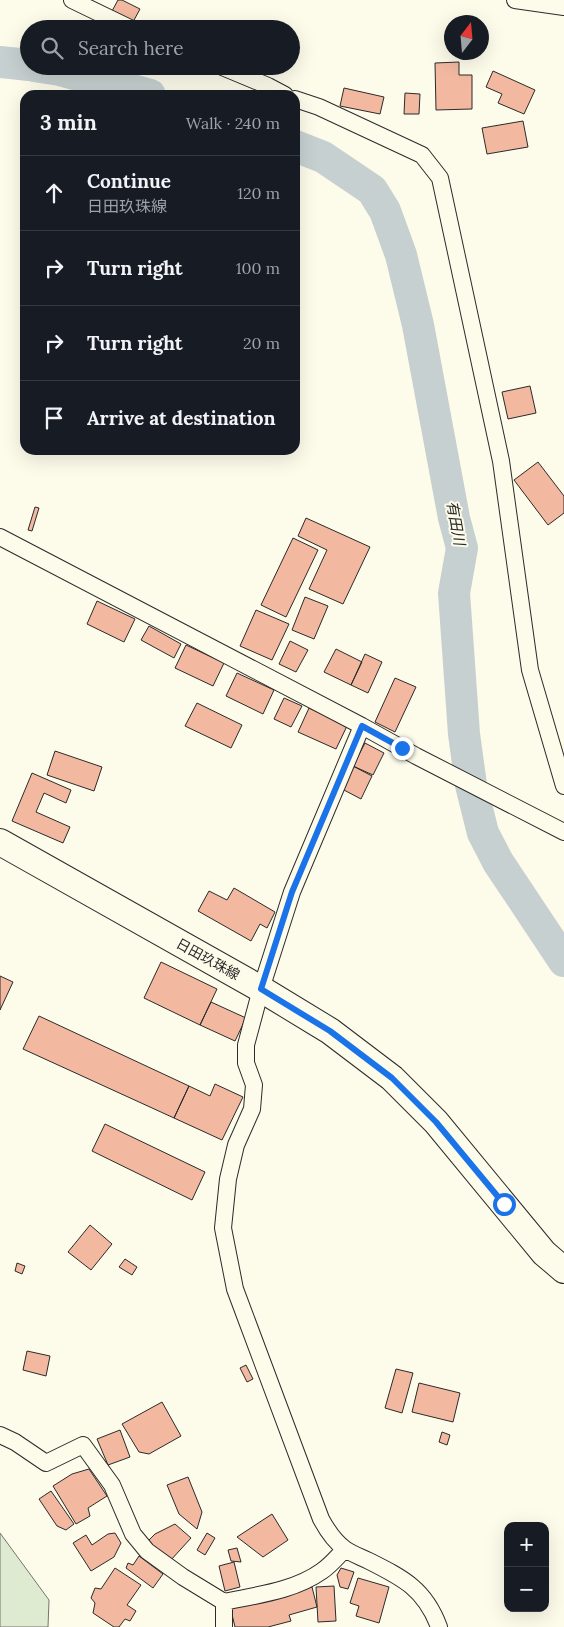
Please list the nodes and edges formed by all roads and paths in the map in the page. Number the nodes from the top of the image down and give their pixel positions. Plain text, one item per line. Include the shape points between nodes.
1 (72, 0) edge
2 (515, 0) edge
3 (564, 7) edge
4 (113, 20) edge
5 (242, 75) edge
6 (276, 90) edge
7 (300, 101) edge
8 (0, 537) edge
9 (362, 726) junction
10 (564, 786) edge
11 (564, 832) edge
12 (0, 842) edge
13 (261, 989) junction
14 (564, 1270) edge
15 (0, 1435) edge
16 (345, 1549) junction
17 (224, 1602) junction
18 (224, 1627) edge
19 (439, 1627) edge

1 - 4 street
2 - 3 street
5 - 6 street
7 - 10 street via 422,155 440,178 501,461 530,670
8 - 9 street
9 - 11 street
9 - 13 street via 292,892
12 - 13 main road, 日田玖珠線
13 - 14 main road, 日田玖珠線 via 330,1031 392,1078 436,1122 544,1253
13 - 16 street via 246,1045 246,1063 254,1085 252,1108 236,1145 228,1179 224,1236 235,1289 321,1519
15 - 17 street via 46,1463 83,1445 112,1485 133,1534 147,1551
16 - 17 street via 323,1570 298,1584
16 - 19 street via 409,1583 423,1596
17 - 18 street

